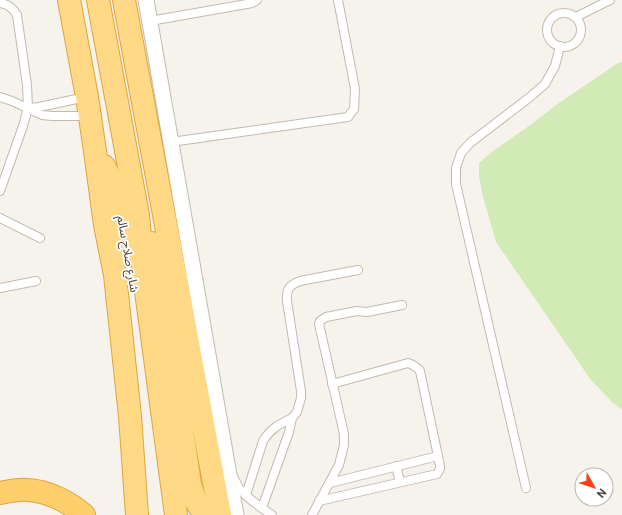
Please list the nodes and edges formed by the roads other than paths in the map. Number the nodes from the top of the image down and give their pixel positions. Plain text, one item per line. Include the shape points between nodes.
1 (69, 0) edge
2 (98, 0) edge
3 (124, 0) edge
4 (146, 0) edge
5 (257, 0) edge
6 (338, 0) edge
7 (610, 0) edge
8 (0, 3) edge
9 (576, 17) junction
10 (150, 21) junction
11 (560, 46) junction
12 (0, 97) edge
13 (88, 106) junction
14 (28, 108) junction
15 (171, 142) junction
16 (95, 151) junction
17 (0, 191) edge
18 (138, 216) junction
19 (0, 218) edge
20 (40, 238) dead end
21 (138, 270) junction
22 (358, 270) dead end
23 (36, 281) dead end
24 (0, 288) edge
25 (402, 305) dead end
26 (332, 384) junction
27 (292, 418) junction
28 (438, 456) junction
29 (227, 466) junction
30 (396, 466) junction
31 (400, 482) junction
32 (330, 483) junction
33 (526, 488) dead end
34 (0, 493) edge
35 (246, 495) junction
36 (319, 501) junction
37 (262, 508) junction
38 (196, 511) edge
39 (84, 515) edge
40 (137, 515) edge
41 (163, 515) edge
42 (176, 515) edge
43 (220, 515) edge
44 (236, 515) edge
45 (272, 515) edge
46 (312, 515) edge

1 - 13 highway, شارع صلاح سالم
2 - 18 highway, شارع صلاح سالم
3 - 43 highway
4 - 10 street
5 - 10 lane
6 - 15 lane via 355,89 354,109 348,117
7 - 9 lane
8 - 14 lane via 8,5 16,15
9 - 11 lane via 581,27 579,38 571,45
9 - 11 lane via 560,13 551,19 548,35
10 - 15 street
11 - 33 lane via 555,66 545,84 470,143 461,153 456,168 456,184
12 - 14 lane
13 - 14 lane
13 - 14 lane via 52,116 42,115
13 - 16 highway, شارع صلاح سالم
14 - 17 lane
15 - 29 street
16 - 21 highway, شارع صلاح سالم via 113,184
16 - 40 highway via 115,275 130,416
18 - 21 highway, شارع صلاح سالم
18 - 38 highway via 154,249 158,266
19 - 20 lane
21 - 41 highway, شارع صلاح سالم
21 - 42 highway, شارع صلاح سالم
22 - 27 lane via 300,281 288,288 286,295 301,391 300,405
23 - 24 lane
25 - 26 lane via 326,317 320,321 318,324
26 - 28 lane via 408,363 413,364 420,371
26 - 32 lane via 344,434 344,445 339,465
27 - 35 lane via 274,428 263,441
27 - 37 lane
28 - 30 lane
28 - 31 lane via 440,469 437,474
29 - 35 lane
29 - 44 street
30 - 31 lane
30 - 32 lane
31 - 36 lane
32 - 36 lane
34 - 39 highway via 28,490 46,494 74,506
35 - 37 lane
36 - 46 lane
37 - 45 lane

